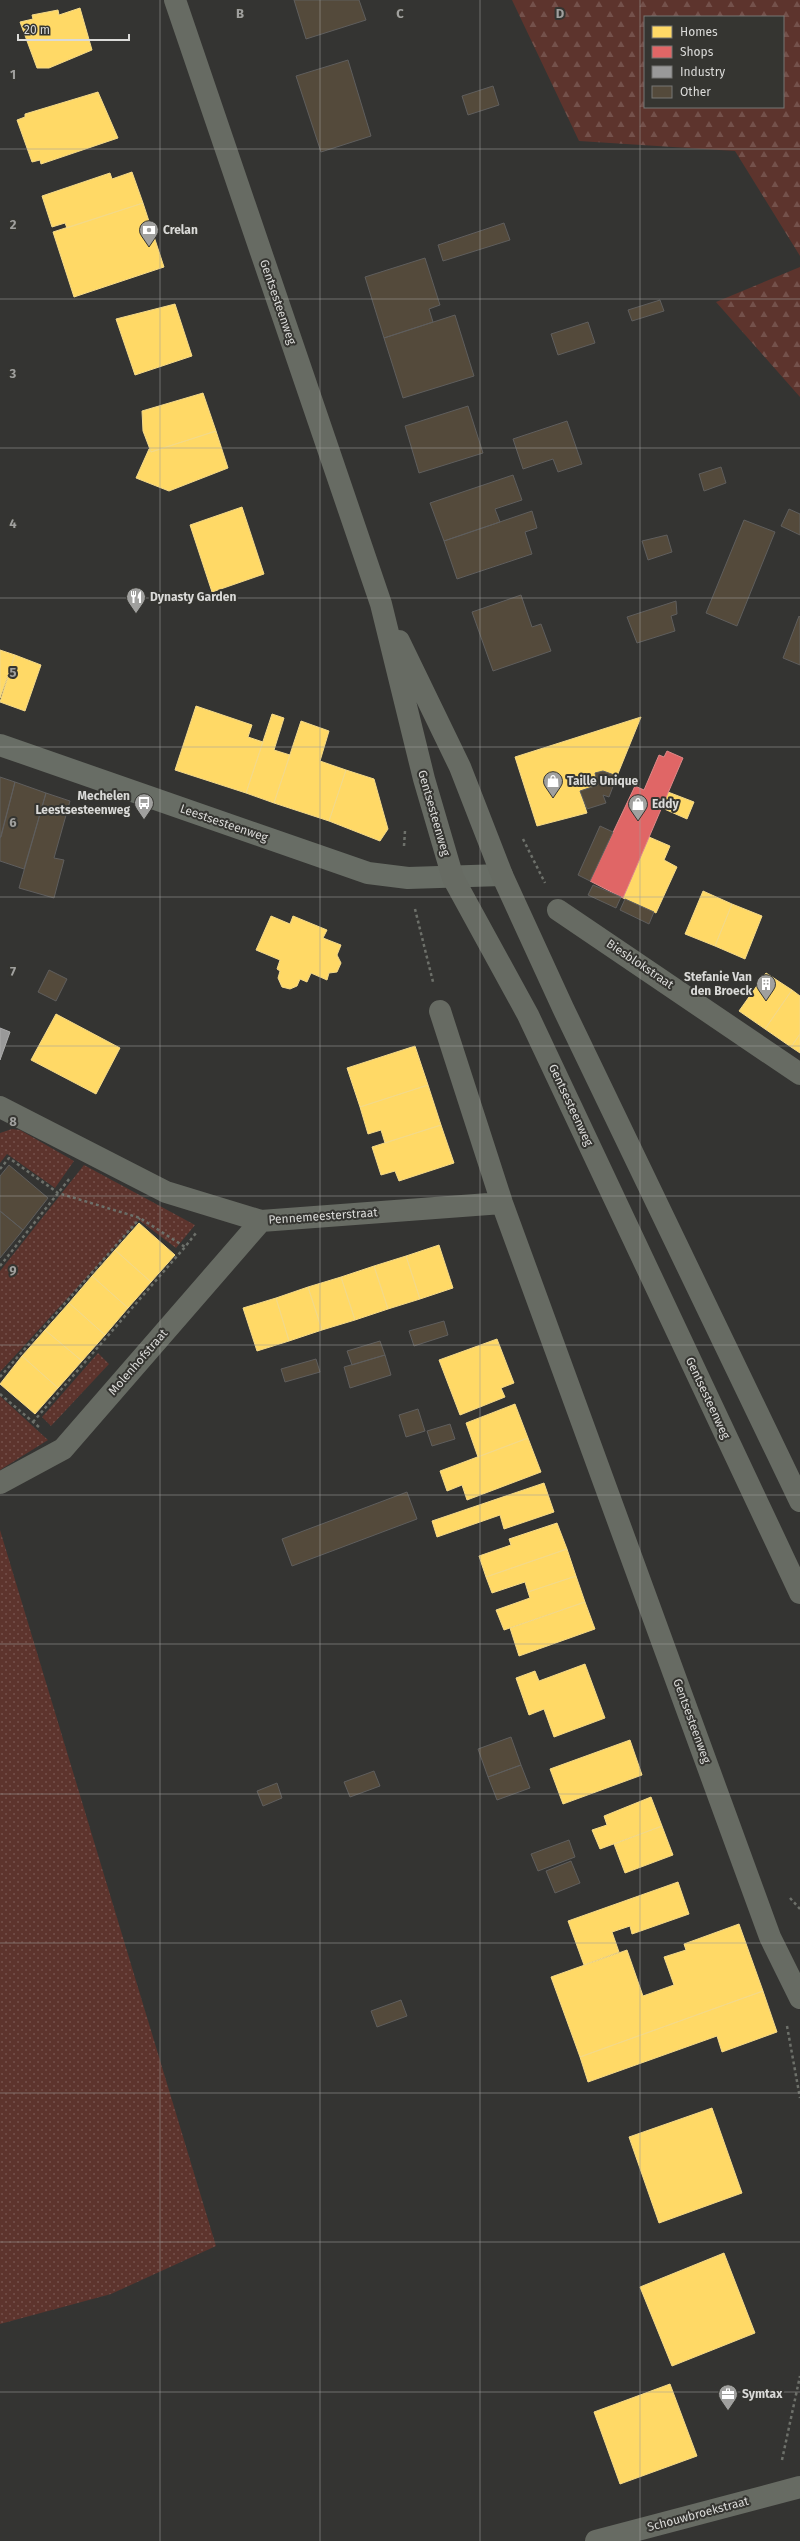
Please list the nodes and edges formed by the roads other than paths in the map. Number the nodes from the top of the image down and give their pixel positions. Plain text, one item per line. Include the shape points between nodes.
1 (175, 0) edge
2 (381, 604) junction
3 (0, 745) edge
4 (502, 874) junction
5 (453, 878) junction
6 (558, 910) dead end
7 (440, 1011) dead end
8 (800, 1074) edge
9 (0, 1107) edge
10 (502, 1203) junction
11 (261, 1221) junction
12 (0, 1483) edge
13 (800, 1501) edge
14 (800, 1594) edge
15 (800, 1998) edge
16 (800, 2487) edge
17 (596, 2541) edge

1 - 2 main road, Gentsesteenweg
2 - 4 main road, Gentsesteenweg via 460,766
2 - 5 main road, Gentsesteenweg via 424,780
3 - 5 street, Leestsesteenweg via 368,872 408,878
4 - 5 street, Leestsesteenweg
4 - 13 main road, Gentsesteenweg via 563,1008
5 - 14 main road, Gentsesteenweg via 528,1015
6 - 8 main road, Biesblokstraat
7 - 10 main road, Gentsesteenweg
9 - 11 main road, Pennemeesterstraat via 166,1192
10 - 11 main road, Pennemeesterstraat
10 - 15 main road, Gentsesteenweg via 770,1937
11 - 12 main road, Molenhofstraat via 63,1449
16 - 17 main road, Schouwbroekstraat

